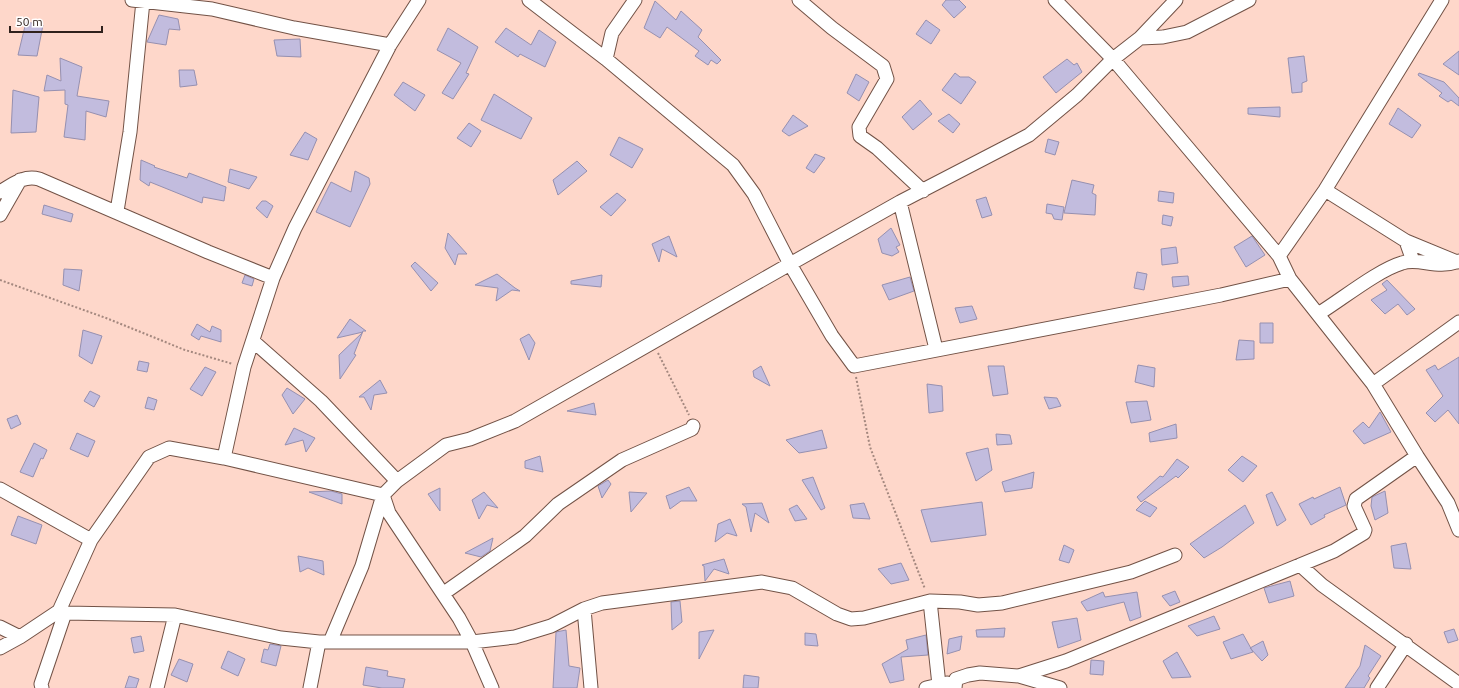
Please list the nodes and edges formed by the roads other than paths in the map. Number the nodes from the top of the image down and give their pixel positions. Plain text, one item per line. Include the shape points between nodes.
1 (138, 0) edge
2 (419, 0) edge
3 (529, 0) edge
4 (635, 0) edge
5 (799, 0) edge
6 (1055, 0) edge
7 (1176, 0) edge
8 (1249, 0) edge
9 (1442, 0) edge
10 (612, 33) junction
11 (1140, 38) junction
12 (390, 45) junction
13 (589, 46) junction
14 (606, 59) junction
15 (1113, 59) junction
16 (20, 180) junction
17 (1325, 190) junction
18 (923, 191) junction
19 (0, 192) edge
20 (900, 202) junction
21 (117, 211) junction
22 (0, 215) edge
23 (1406, 242) junction
24 (1279, 256) junction
25 (1413, 261) junction
26 (1458, 262) edge
27 (790, 264) junction
28 (273, 278) junction
29 (1290, 279) junction
30 (1318, 314) junction
31 (1459, 322) edge
32 (253, 340) junction
33 (936, 349) junction
34 (1373, 384) junction
35 (693, 426) road end
36 (1417, 456) junction
37 (224, 458) junction
38 (397, 480) junction
39 (0, 489) edge
40 (383, 495) junction
41 (1459, 530) edge
42 (91, 540) junction
43 (1175, 555) dead end
44 (1300, 565) junction
45 (444, 593) junction
46 (930, 601) junction
47 (584, 609) junction
48 (62, 612) junction
49 (175, 615) junction
50 (0, 627) edge
51 (20, 637) junction
52 (324, 642) junction
53 (472, 642) junction
54 (1406, 644) junction
55 (0, 648) edge
56 (1019, 676) junction
57 (956, 684) edge
58 (1459, 684) edge
59 (933, 687) edge
60 (42, 688) edge
61 (157, 688) edge
62 (310, 688) edge
63 (492, 688) edge
64 (591, 688) edge
65 (1060, 688) edge
66 (1378, 688) edge

1 - 12 street via 212,8 294,28
1 - 21 street via 130,132
2 - 12 street
3 - 13 street
4 - 10 street
5 - 18 street via 884,66 887,79 859,128 859,133
6 - 15 street
7 - 11 street
8 - 11 street via 1187,32 1163,38
9 - 17 street
10 - 13 street
10 - 14 street
11 - 15 street
12 - 28 street via 295,228
13 - 14 street
14 - 27 street via 733,165 754,194
15 - 18 street via 1077,95 1029,135
15 - 24 street
16 - 19 street
16 - 21 street via 30,177 39,179
16 - 22 street
17 - 23 street
17 - 24 street
18 - 20 street
20 - 27 street
20 - 33 street
21 - 28 street
23 - 25 street
23 - 26 street
24 - 29 street
25 - 26 street via 1442,265
25 - 30 street via 1384,271
27 - 33 street via 832,336 854,366
27 - 38 street via 515,421 446,446
28 - 32 street
29 - 30 street
29 - 33 street via 1221,295
30 - 34 street
31 - 34 street
32 - 37 street via 244,367
32 - 38 street via 321,401
34 - 36 street
35 - 45 street via 692,429 622,460 558,504 525,536
36 - 41 street via 1448,503
36 - 44 street via 1355,501 1354,508 1365,530 1362,535 1334,551
37 - 40 street
37 - 42 street via 168,448 149,458
38 - 40 street
39 - 42 street
40 - 45 street via 389,513
40 - 52 street via 362,566
42 - 48 street
43 - 46 street via 1131,572 1002,603 978,605
44 - 54 street via 1322,585
44 - 56 street via 1066,661
45 - 53 street
46 - 47 street via 864,618 851,618 837,614 792,588 762,582 602,603
46 - 59 street
47 - 53 street via 551,626 515,637
47 - 64 street
48 - 49 street
48 - 51 street
48 - 60 street
49 - 52 street via 281,638
49 - 61 street
50 - 51 street
51 - 55 street
52 - 53 street
52 - 62 street
53 - 63 street
54 - 58 street
54 - 66 street
56 - 57 street via 980,673 968,675
56 - 65 street
57 - 59 street

